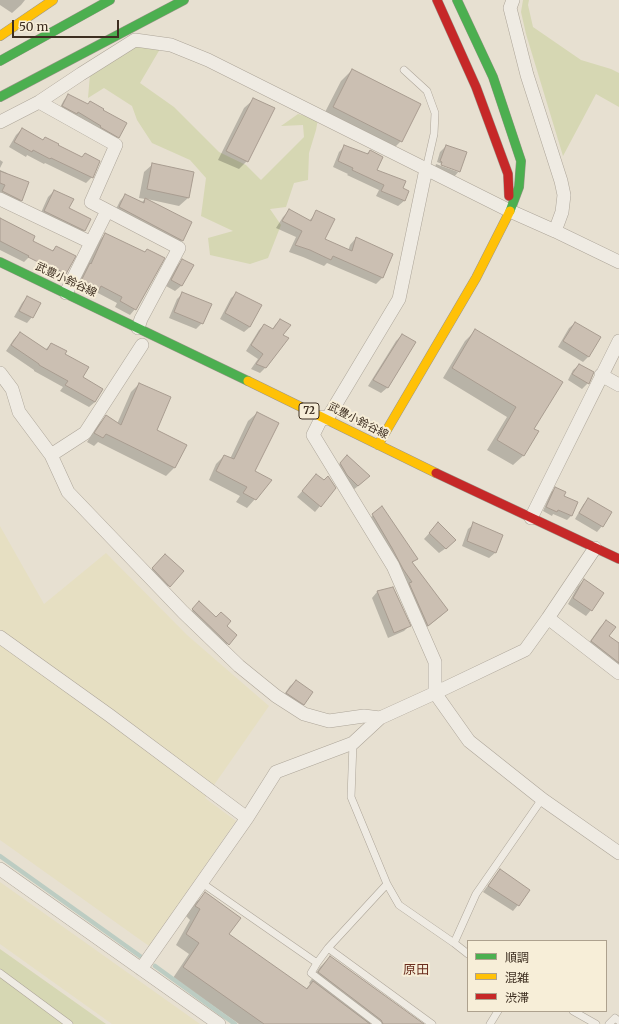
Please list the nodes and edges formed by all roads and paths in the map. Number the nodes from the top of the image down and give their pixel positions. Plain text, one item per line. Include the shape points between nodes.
1 (53, 0) edge
2 (110, 0) edge
3 (184, 0) edge
4 (437, 0) edge
5 (457, 0) edge
6 (513, 0) edge
7 (0, 36) edge
8 (0, 61) edge
9 (404, 70) dead end
10 (0, 97) edge
11 (39, 102) junction
12 (0, 122) edge
13 (426, 169) junction
14 (0, 199) edge
15 (107, 211) junction
16 (510, 212) junction
17 (555, 231) junction
18 (90, 242) junction
19 (0, 262) edge
20 (619, 262) edge
21 (66, 293) junction
22 (138, 328) junction
23 (619, 341) edge
24 (142, 345) dead end
25 (0, 373) edge
26 (601, 375) junction
27 (619, 385) edge
28 (324, 418) junction
29 (378, 445) junction
30 (51, 455) junction
31 (531, 518) junction
32 (596, 548) junction
33 (619, 559) edge
34 (548, 618) junction
35 (0, 637) edge
36 (619, 673) edge
37 (435, 693) junction
38 (380, 718) junction
39 (353, 743) junction
40 (542, 799) junction
41 (247, 818) junction
42 (619, 852) edge
43 (0, 869) edge
44 (202, 883) junction
45 (387, 884) junction
46 (454, 943) junction
47 (328, 948) junction
48 (467, 953) edge
49 (317, 963) junction
50 (141, 969) junction
51 (0, 973) edge
52 (497, 1012) edge
53 (575, 1012) edge
54 (619, 1021) edge
55 (69, 1024) edge
56 (219, 1024) edge
57 (378, 1024) edge
58 (432, 1024) edge
59 (490, 1024) edge
60 (596, 1024) edge
61 (609, 1024) edge

1 - 7 main road
2 - 8 main road
3 - 10 main road
4 - 16 main road via 476,87 508,174
5 - 16 main road via 493,77 521,161 519,188
6 - 17 street via 510,8 527,75 562,182 562,212
9 - 13 lane via 427,91 435,113 434,134
11 - 12 street
11 - 13 street via 135,40 171,45 208,60
11 - 15 street via 116,146 91,202
13 - 16 street
13 - 28 street via 399,299
14 - 18 street
15 - 18 street
15 - 22 street via 179,248
16 - 17 street
16 - 29 main road via 476,278
17 - 20 street
18 - 21 street
19 - 21 main road, 武豊小鈴谷線 / 72
21 - 22 main road, 武豊小鈴谷線 / 72
22 - 28 main road, 武豊小鈴谷線 / 72
23 - 26 street
24 - 30 street via 85,433
25 - 30 street via 12,389 20,412
26 - 27 street
26 - 31 street
28 - 29 main road, 武豊小鈴谷線 / 72
28 - 37 street via 313,435 393,566 435,662
29 - 31 main road, 武豊小鈴谷線 / 72
30 - 38 street via 68,492 183,612 239,666 276,696 304,714 329,721 364,716
31 - 32 main road, 武豊小鈴谷線 / 72
32 - 33 main road, 武豊小鈴谷線 / 72
32 - 34 street
34 - 36 street
34 - 37 street via 525,650
35 - 41 street via 110,715
37 - 38 street
37 - 40 street via 469,741
38 - 39 street
39 - 41 street via 276,772
39 - 45 lane via 351,797
40 - 42 street
40 - 46 lane via 476,894
41 - 44 street
43 - 50 street
44 - 49 lane
44 - 50 street
45 - 46 lane via 399,905
45 - 47 lane
46 - 48 lane
47 - 49 lane
47 - 58 lane
49 - 57 lane via 311,973
50 - 56 street
51 - 55 lane
52 - 59 lane
53 - 60 lane
54 - 61 lane via 615,1018

